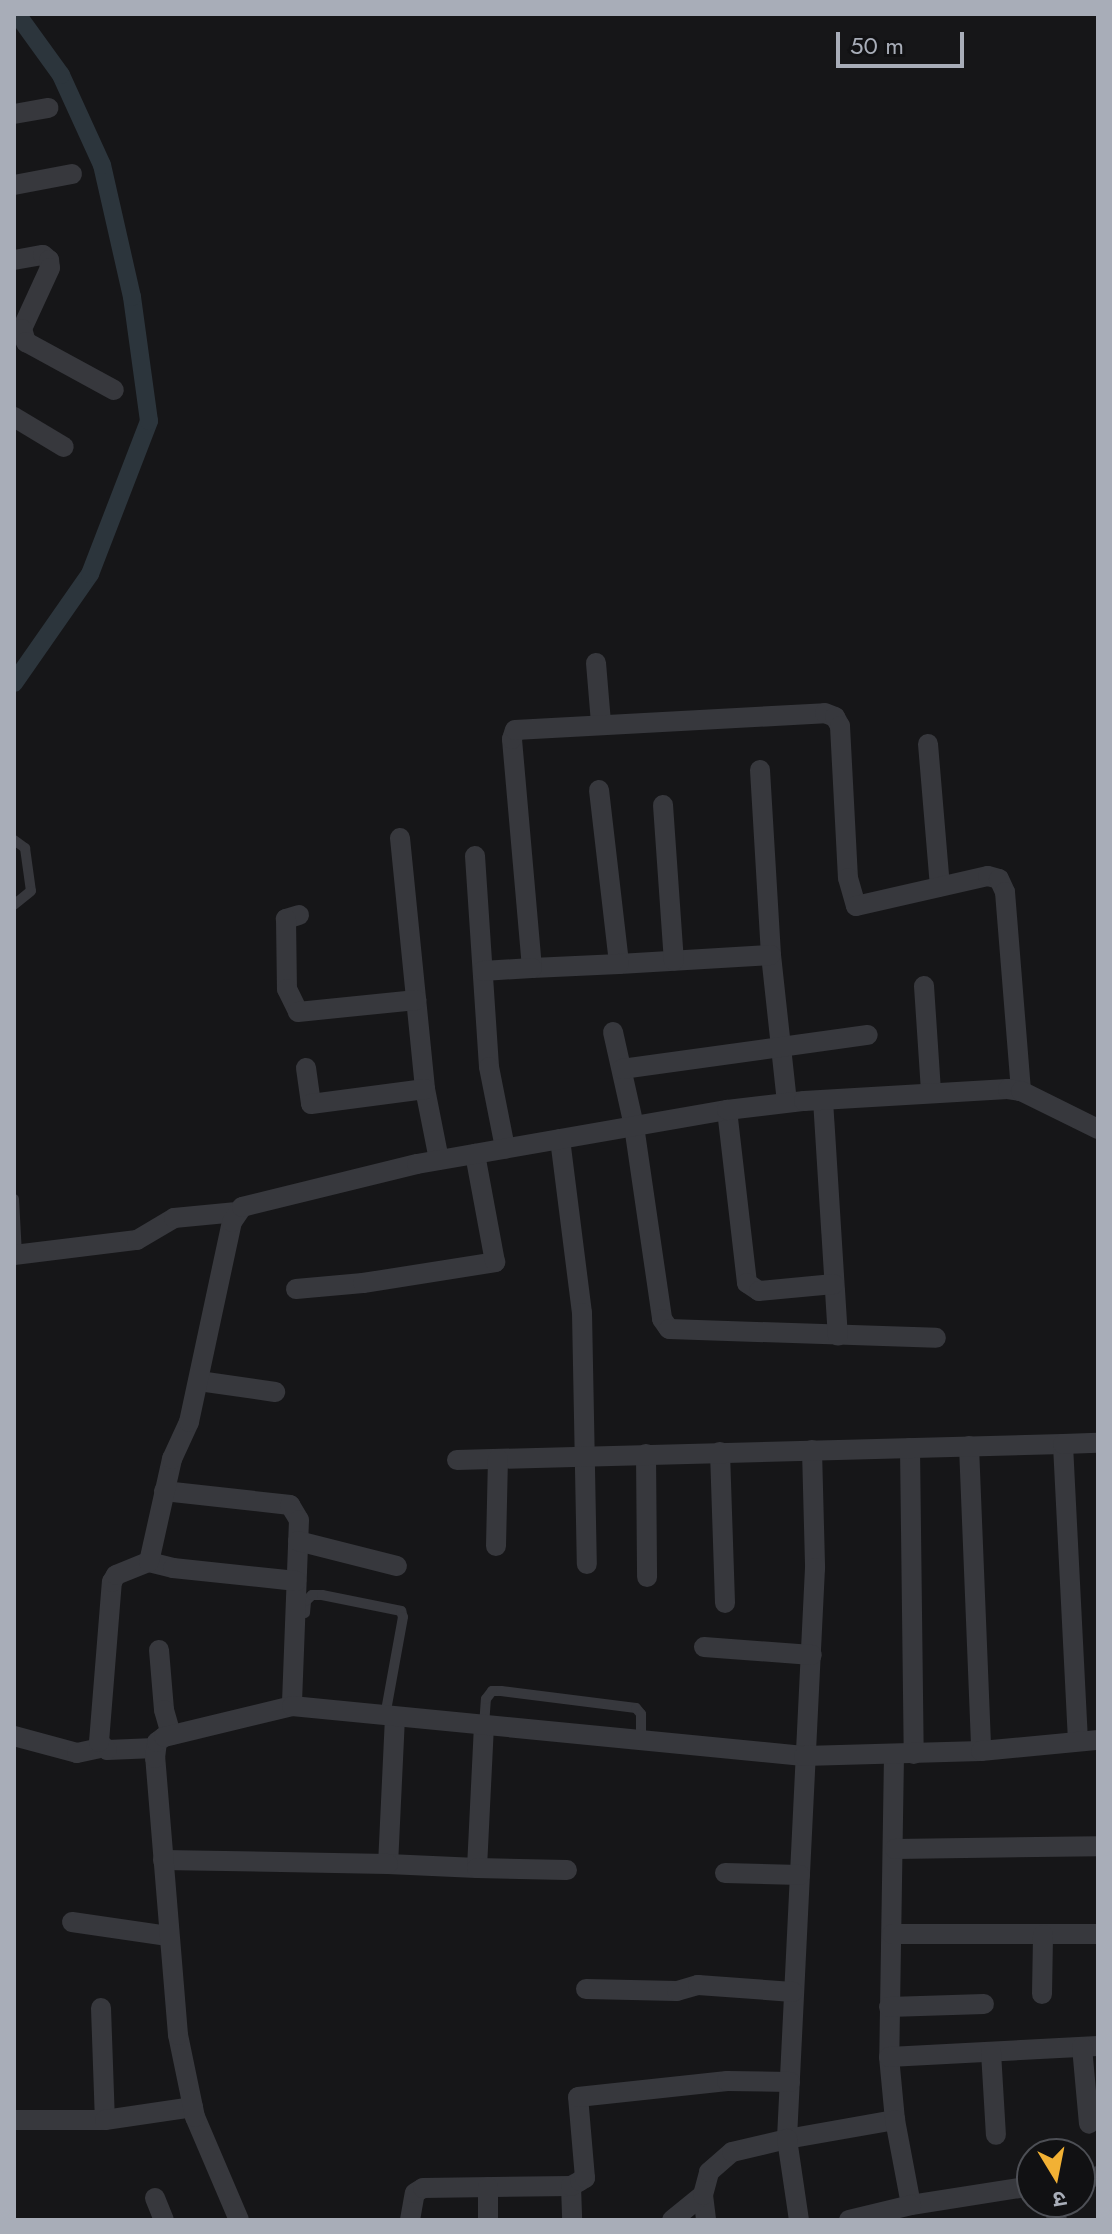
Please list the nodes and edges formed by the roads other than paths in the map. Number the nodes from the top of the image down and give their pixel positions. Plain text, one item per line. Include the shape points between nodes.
1 (48, 108) dead end
2 (14, 114) edge
3 (72, 174) dead end
4 (14, 185) edge
5 (14, 260) edge
6 (114, 390) dead end
7 (14, 417) edge
8 (64, 447) dead end
9 (596, 663) dead end
10 (601, 723) junction
11 (928, 744) dead end
12 (760, 770) dead end
13 (599, 790) dead end
14 (663, 805) dead end
15 (400, 838) dead end
16 (14, 840) edge
17 (475, 856) dead end
18 (940, 886) junction
19 (14, 905) edge
20 (299, 915) dead end
21 (771, 955) junction
22 (674, 961) junction
23 (619, 964) junction
24 (532, 968) junction
25 (483, 971) junction
26 (924, 986) dead end
27 (416, 1000) junction
28 (613, 1032) dead end
29 (868, 1035) dead end
30 (779, 1046) junction
31 (306, 1068) dead end
32 (622, 1069) junction
33 (425, 1089) junction
34 (1021, 1091) junction
35 (931, 1092) junction
36 (823, 1100) junction
37 (787, 1102) junction
38 (727, 1110) junction
39 (634, 1126) junction
40 (1098, 1129) edge
41 (560, 1139) junction
42 (505, 1148) junction
43 (475, 1154) junction
44 (439, 1160) junction
45 (14, 1199) edge
46 (237, 1212) junction
47 (15, 1255) edge
48 (834, 1284) junction
49 (296, 1289) dead end
50 (838, 1336) junction
51 (936, 1338) dead end
52 (199, 1381) junction
53 (275, 1392) dead end
54 (1098, 1443) edge
55 (1063, 1444) junction
56 (969, 1446) junction
57 (910, 1448) junction
58 (812, 1450) junction
59 (720, 1452) junction
60 (646, 1454) junction
61 (584, 1456) junction
62 (498, 1459) junction
63 (457, 1460) dead end
64 (164, 1491) junction
65 (298, 1541) junction
66 (496, 1546) dead end
67 (149, 1562) junction
68 (587, 1564) dead end
69 (397, 1566) dead end
70 (647, 1577) dead end
71 (296, 1581) junction
72 (725, 1603) dead end
73 (704, 1647) dead end
74 (159, 1650) dead end
75 (812, 1655) junction
76 (296, 1706) junction
77 (390, 1716) junction
78 (484, 1726) junction
79 (14, 1736) edge
80 (641, 1740) junction
81 (1088, 1741) edge
82 (163, 1742) junction
83 (101, 1748) junction
84 (981, 1751) junction
85 (904, 1754) junction
86 (804, 1756) junction
87 (1098, 1846) edge
88 (895, 1849) junction
89 (163, 1860) junction
90 (388, 1864) junction
91 (477, 1868) junction
92 (567, 1870) dead end
93 (725, 1873) dead end
94 (800, 1875) junction
95 (72, 1922) dead end
96 (892, 1934) junction
97 (1098, 1934) edge
98 (1043, 1935) junction
99 (168, 1936) junction
100 (586, 1989) dead end
101 (793, 1992) junction
102 (1042, 1994) dead end
103 (984, 2004) dead end
104 (889, 2007) junction
105 (101, 2008) dead end
106 (1090, 2046) edge
107 (991, 2052) junction
108 (889, 2057) junction
109 (790, 2082) junction
110 (193, 2107) junction
111 (14, 2120) edge
112 (105, 2120) junction
113 (895, 2120) junction
114 (1089, 2124) dead end
115 (996, 2135) dead end
116 (787, 2139) junction
117 (571, 2186) junction
118 (488, 2187) junction
119 (1016, 2189) edge
120 (703, 2195) junction
121 (155, 2198) dead end
122 (907, 2211) edge
123 (164, 2220) edge
124 (239, 2220) edge
125 (410, 2220) edge
126 (488, 2220) edge
127 (572, 2220) edge
128 (672, 2220) edge
129 (706, 2220) edge
130 (799, 2220) edge
131 (849, 2220) edge

1 - 2 street
3 - 4 street
5 - 6 street via 43,255 49,260 22,329 26,342
7 - 8 street
9 - 10 street
10 - 18 street via 825,713 835,717 840,726 851,898 856,906 866,906
10 - 24 street via 515,730
11 - 18 street
12 - 21 street
13 - 23 street
14 - 22 street
15 - 27 street
16 - 19 lane via 25,848 31,891
17 - 25 street
18 - 34 street via 988,876 999,879 1005,892
20 - 27 street via 286,919 287,989 298,1012
21 - 22 street
21 - 30 street
22 - 23 street
23 - 24 street
24 - 25 street
25 - 42 street via 489,1067
26 - 35 street
27 - 33 street
28 - 32 street
29 - 30 street
30 - 32 street
30 - 37 street
31 - 33 street via 311,1104
32 - 39 street
33 - 44 street
34 - 35 street
34 - 40 street
35 - 36 street
36 - 37 street
36 - 48 street
37 - 38 street
38 - 39 street
38 - 48 street via 747,1283 759,1291
39 - 41 street
39 - 50 street via 662,1319 669,1329
41 - 42 street
41 - 61 street via 582,1313
42 - 43 street
43 - 44 street
43 - 49 street via 495,1262
44 - 46 street via 253,1202
45 - 47 lane
46 - 47 street via 174,1218 137,1240
46 - 52 street
48 - 50 street
50 - 51 street
52 - 53 street
52 - 64 street
54 - 55 street
55 - 56 street
55 - 81 street
56 - 57 street
56 - 84 street
57 - 58 street
57 - 85 street
58 - 59 street
58 - 75 street
59 - 60 street
59 - 72 street
60 - 61 street
60 - 70 street
61 - 62 street
61 - 68 street
62 - 63 street
62 - 66 street
64 - 65 street via 290,1505 299,1520
64 - 67 street
65 - 69 street
65 - 71 street
67 - 71 street
67 - 83 street via 116,1575 112,1582
71 - 76 street
73 - 75 street
74 - 82 street
75 - 86 street
76 - 77 street
76 - 77 lane via 306,1601 322,1595 401,1611
76 - 82 street
77 - 78 street
77 - 90 street
78 - 80 street
78 - 80 lane via 486,1699 492,1691 501,1691 636,1708 641,1714
78 - 91 street
79 - 83 street via 77,1753
80 - 86 street
81 - 84 street
82 - 83 street
82 - 89 street
84 - 85 street
85 - 86 street
85 - 88 street
86 - 94 street
87 - 88 street
88 - 96 street
89 - 90 street
89 - 99 street
90 - 91 street
91 - 92 street
93 - 94 street
94 - 101 street
95 - 99 street
96 - 98 street
96 - 104 street
97 - 98 street
98 - 102 street
99 - 110 street via 178,2035
100 - 101 street via 677,1991 698,1985
101 - 109 street
103 - 104 street
104 - 108 street
105 - 112 street
106 - 107 street
106 - 114 street
107 - 108 street
107 - 115 street
108 - 113 street
109 - 116 street
109 - 117 street via 727,2081 578,2097 585,2178
110 - 112 street
110 - 124 street
111 - 112 street
113 - 116 street
113 - 122 street
116 - 120 street via 732,2152 709,2172
116 - 130 street
117 - 118 street
117 - 127 street
118 - 125 street via 423,2188 415,2193
118 - 126 street
119 - 122 street
120 - 128 street
120 - 129 street
121 - 123 street
122 - 131 street

